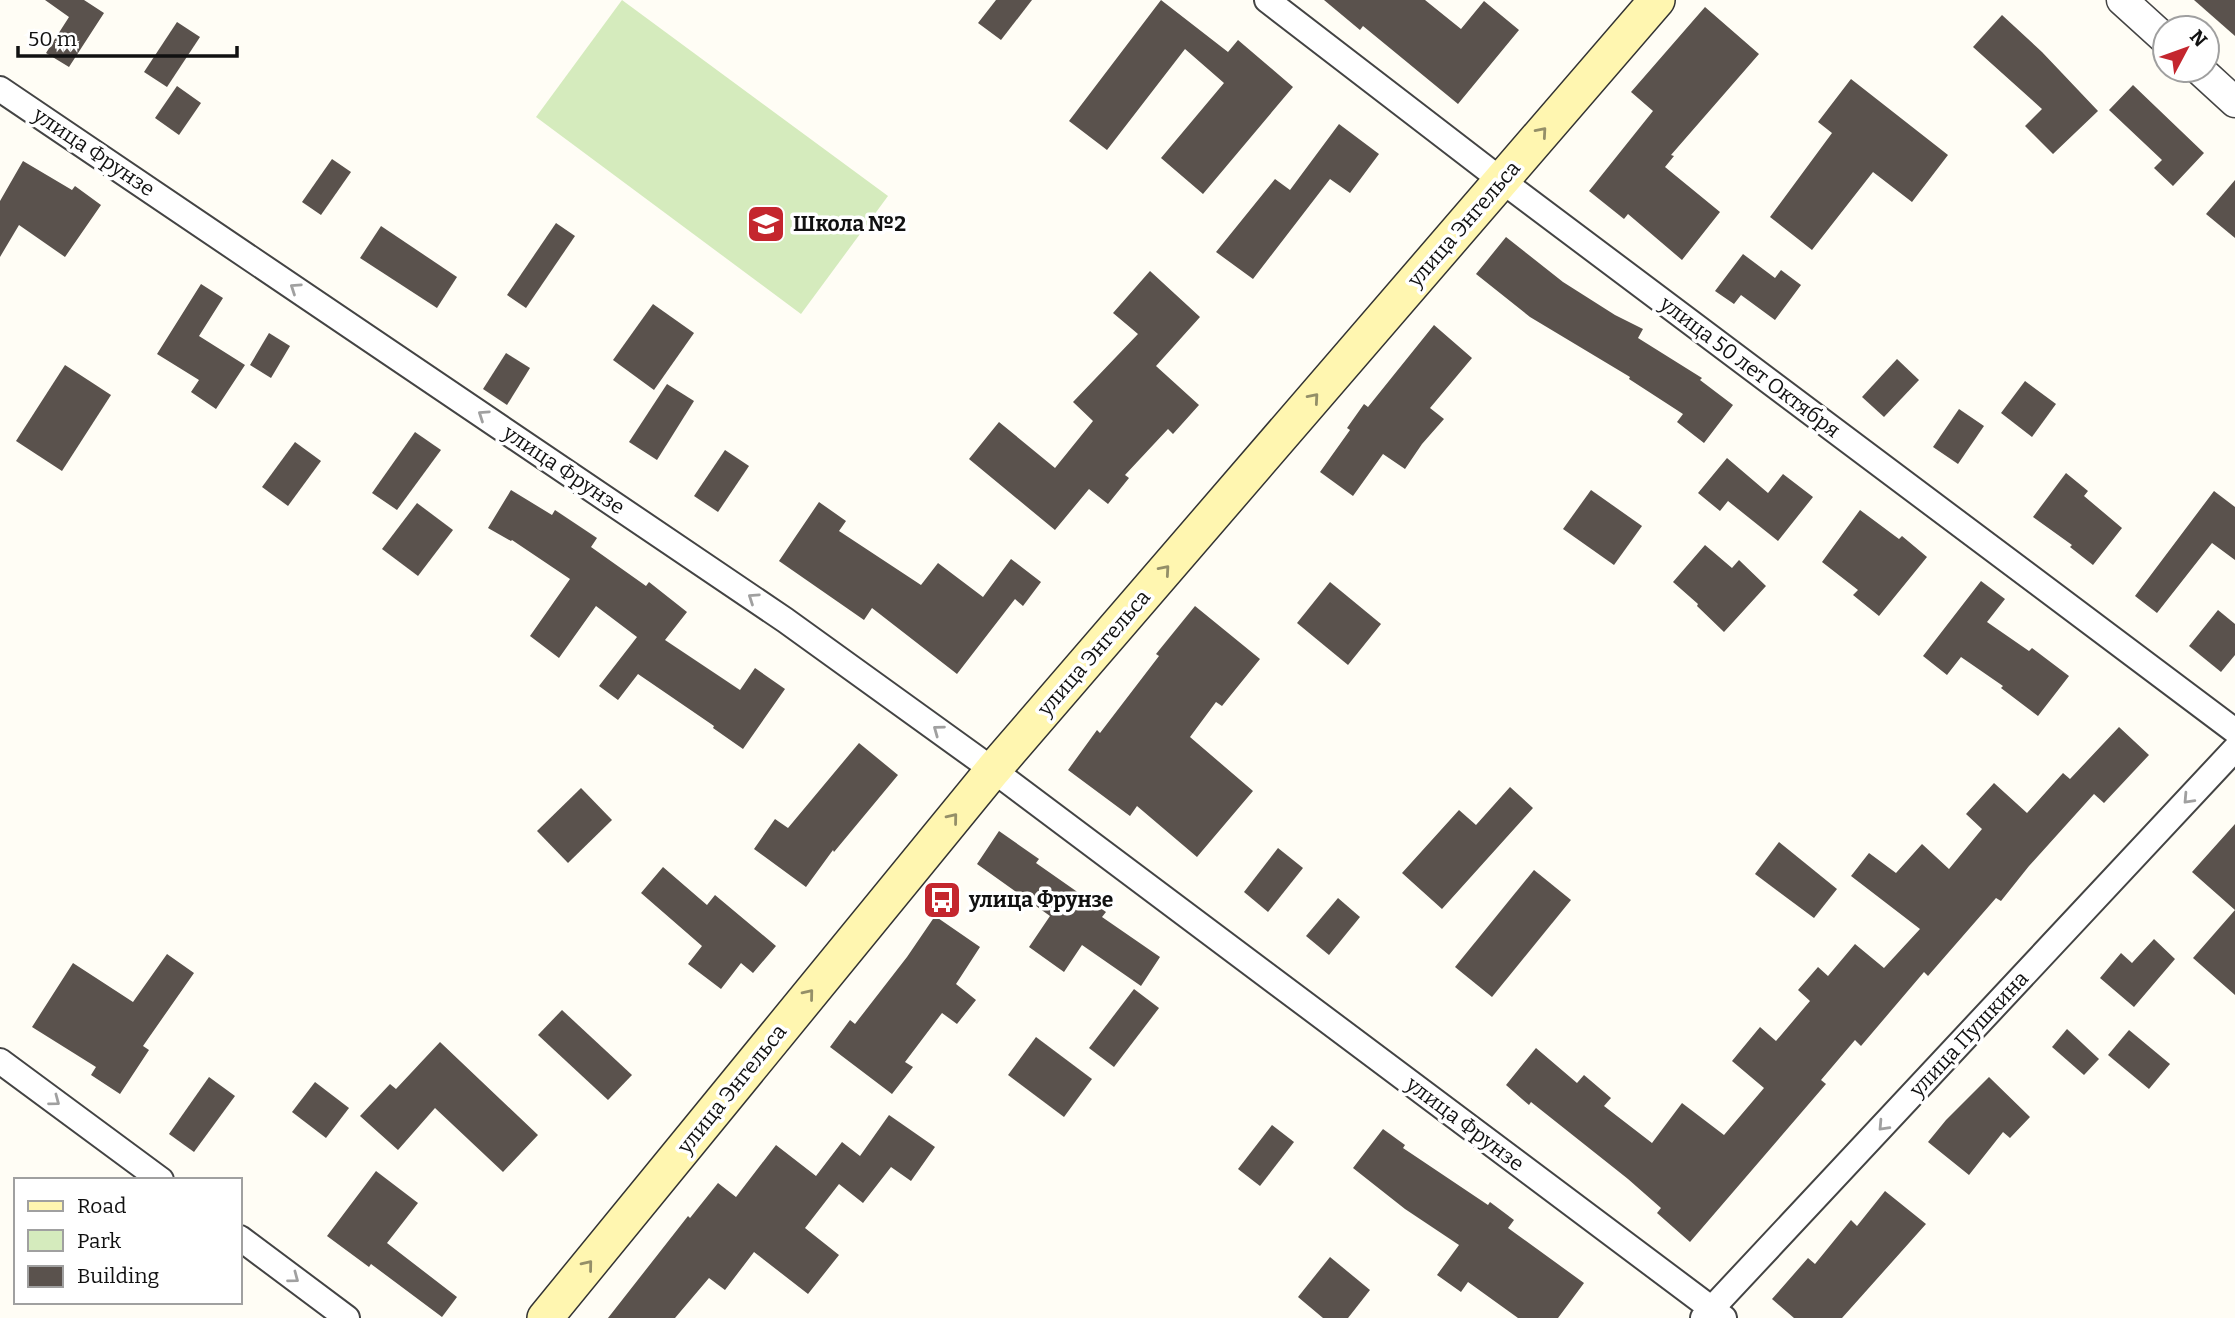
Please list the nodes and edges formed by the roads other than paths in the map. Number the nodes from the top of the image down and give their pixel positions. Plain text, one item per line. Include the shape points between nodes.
1 (1267, 0) edge
2 (1657, 0) edge
3 (2122, 0) edge
4 (2151, 26) edge
5 (2215, 84) edge
6 (0, 89) edge
7 (2235, 102) edge
8 (1501, 180) junction
9 (2235, 731) edge
10 (2235, 749) edge
11 (993, 770) junction
12 (0, 1061) edge
13 (158, 1178) edge
14 (242, 1239) edge
15 (1713, 1315) edge
16 (347, 1318) edge
17 (545, 1318) edge

1 - 8 street, улица 50 лет Октября
8 -> 2 main road, улица Энгельса
3 - 4 street
5 - 7 street
11 -> 6 street, улица Фрунзе via 785,620
8 - 9 street, улица 50 лет Октября
11 -> 8 main road, улица Энгельса
10 -> 15 street, улица Пушкина
11 - 15 street, улица Фрунзе
17 -> 11 main road, улица Энгельса
12 -> 13 street
14 -> 16 street

